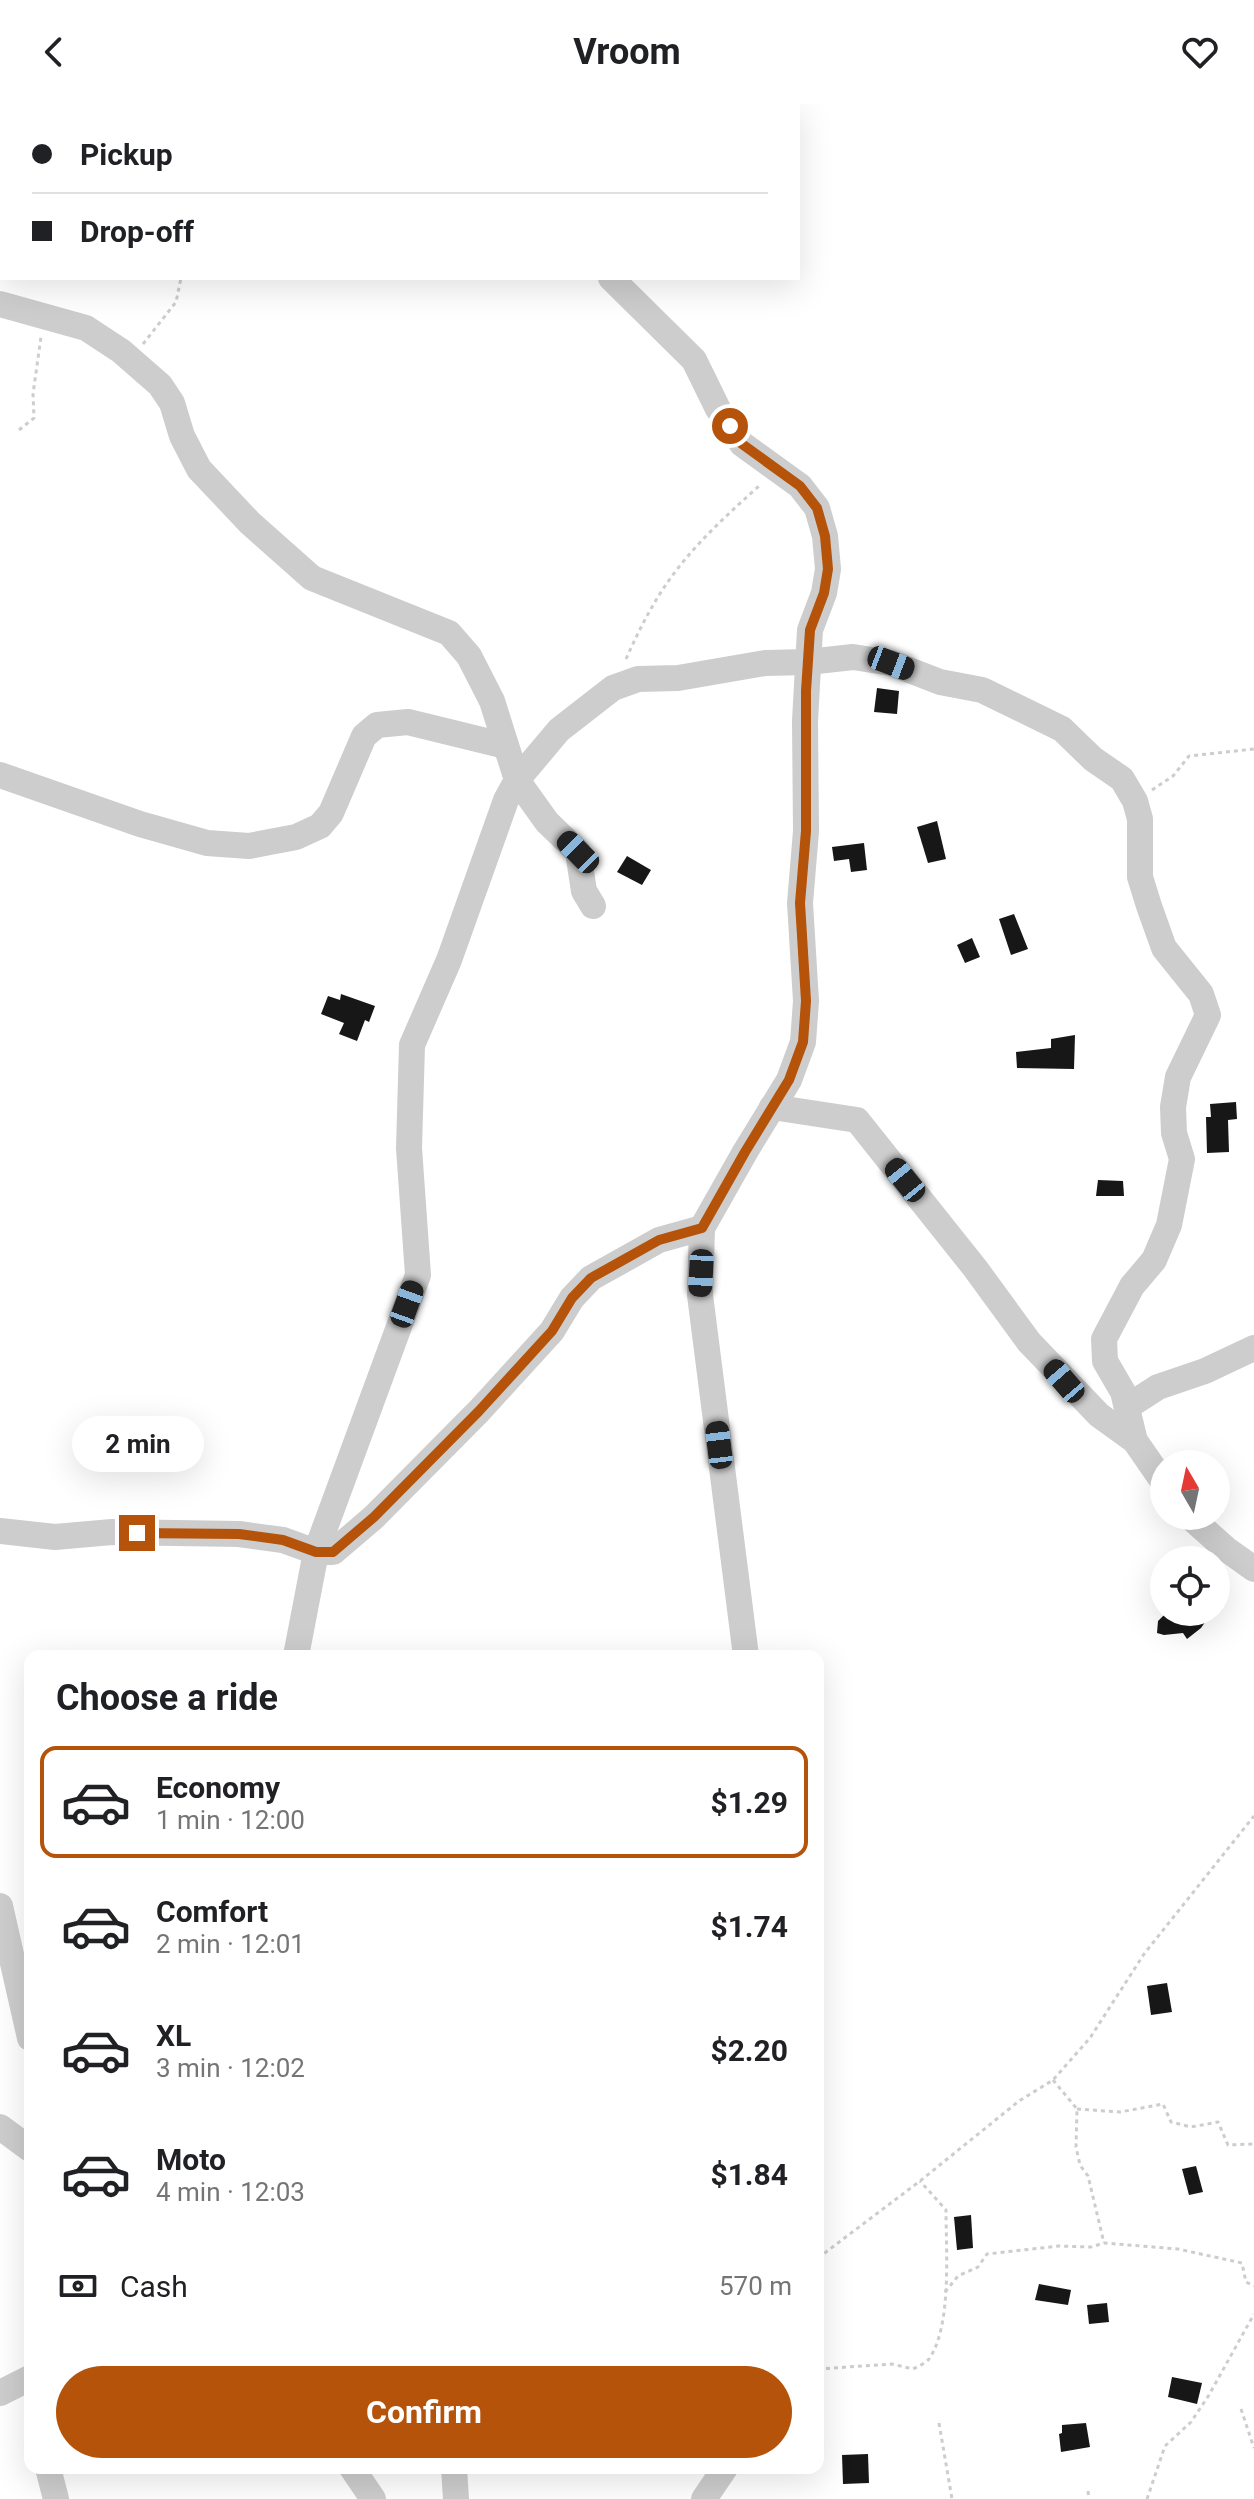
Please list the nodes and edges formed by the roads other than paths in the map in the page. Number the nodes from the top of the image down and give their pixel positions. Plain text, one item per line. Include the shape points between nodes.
1 (613, 280) edge
2 (0, 304) edge
3 (808, 662) junction
4 (506, 746) junction
5 (0, 775) edge
6 (517, 780) junction
7 (593, 906) dead end
8 (772, 1107) junction
9 (702, 1228) junction
10 (1254, 1348) edge
11 (1127, 1407) junction
12 (1135, 1441) junction
13 (1150, 1463) edge
14 (1206, 1530) edge
15 (0, 1531) edge
16 (316, 1552) junction
17 (1254, 1569) edge
18 (297, 1650) edge
19 (745, 1650) edge
20 (0, 1906) edge
21 (24, 2012) edge
22 (2, 2131) edge
23 (24, 2145) edge
24 (24, 2385) edge
25 (0, 2393) edge
26 (50, 2474) edge
27 (356, 2474) edge
28 (454, 2474) edge
29 (721, 2474) edge
30 (56, 2499) edge
31 (373, 2499) edge
32 (456, 2499) edge
33 (704, 2499) edge

1 - 3 street via 694,360 742,444 800,486 817,508 828,569 810,630
2 - 4 street via 86,328 160,385 199,469 312,578 449,633 469,656 492,701
3 - 6 street via 638,679 613,688 559,730
3 - 8 street via 800,903 803,1042
3 - 11 street via 853,657 891,663 940,682 982,690 1062,729 1122,779 1135,801 1140,877 1149,906 1164,948 1201,994 1208,1015 1178,1077 1174,1133 1182,1159 1169,1225 1154,1260 1132,1286 1104,1339 1105,1361
4 - 5 street via 408,722 377,725 364,736 331,813 320,826 296,837 249,846 207,843 140,824
4 - 6 street
6 - 7 street via 547,822 578,852 584,891
6 - 16 street via 412,1045 409,1148 418,1275
8 - 9 street
8 - 12 street via 857,1120 1029,1342 1099,1415
9 - 16 street via 659,1240 591,1278 521,1366 395,1496 333,1552
9 - 19 street via 700,1295
10 - 11 street via 1158,1387
11 - 12 street
12 - 13 street
14 - 17 street
15 - 16 street via 55,1537 112,1532 239,1534 283,1540
16 - 18 street
20 - 21 street
22 - 23 street
24 - 25 street
26 - 30 street
27 - 31 street
28 - 32 street
29 - 33 street

